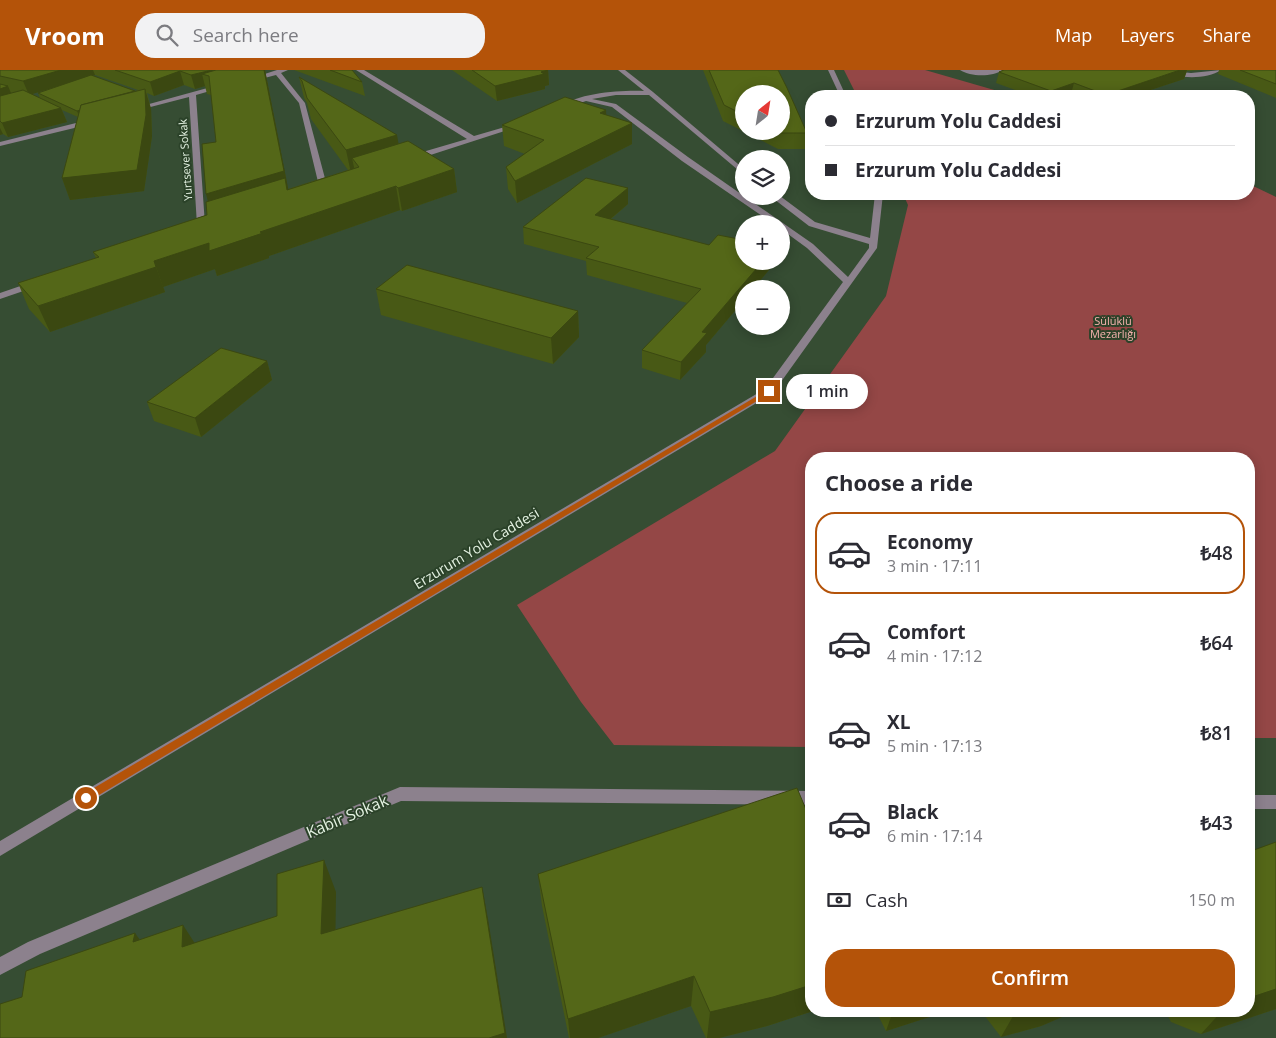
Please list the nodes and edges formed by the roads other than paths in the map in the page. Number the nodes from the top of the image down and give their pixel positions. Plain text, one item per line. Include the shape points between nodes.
1 (359, 70) edge
2 (621, 70) edge
3 (831, 70) edge
4 (963, 70) edge
5 (1000, 70) edge
6 (1164, 70) edge
7 (1218, 70) edge
8 (281, 71) edge
9 (245, 81) edge
10 (228, 85) edge
11 (840, 90) edge
12 (192, 93) junction
13 (651, 93) junction
14 (149, 99) edge
15 (581, 100) junction
16 (158, 102) junction
17 (129, 110) edge
18 (555, 111) edge
19 (101, 118) edge
20 (73, 120) edge
21 (529, 121) edge
22 (82, 124) junction
23 (473, 138) junction
24 (0, 144) edge
25 (400, 162) edge
26 (735, 165) edge
27 (735, 179) edge
28 (719, 182) junction
29 (314, 189) edge
30 (878, 200) edge
31 (786, 205) edge
32 (767, 215) edge
33 (211, 222) edge
34 (201, 225) junction
35 (192, 228) edge
36 (790, 231) edge
37 (874, 242) junction
38 (46, 280) edge
39 (848, 282) junction
40 (0, 296) edge
41 (805, 798) edge
42 (1255, 802) edge
43 (1276, 802) edge
44 (0, 849) edge
45 (0, 966) edge

1 - 23 street
2 - 13 street
3 - 11 street
4 - 5 street via 993,73
6 - 7 street via 1185,76
8 - 9 street
8 - 29 street via 302,103 327,185
10 - 12 street
12 - 16 street
12 - 34 street, Yurtsever Sokak
13 - 15 street via 607,93
13 - 26 street
14 - 16 street
15 - 18 street
15 - 28 street via 614,104
16 - 17 street
19 - 22 street
20 - 22 street
21 - 23 street
22 - 24 street
23 - 25 street
27 - 28 street
28 - 32 street
30 - 37 street, Erzurum Yolu Caddesi
31 - 37 street via 812,224
33 - 34 street
34 - 35 street
36 - 39 street
37 - 39 street, Erzurum Yolu Caddesi
38 - 40 street
39 - 44 street, Erzurum Yolu Caddesi via 769,391
41 - 45 street, Kabir Sokak via 400,794 34,948
42 - 43 street

